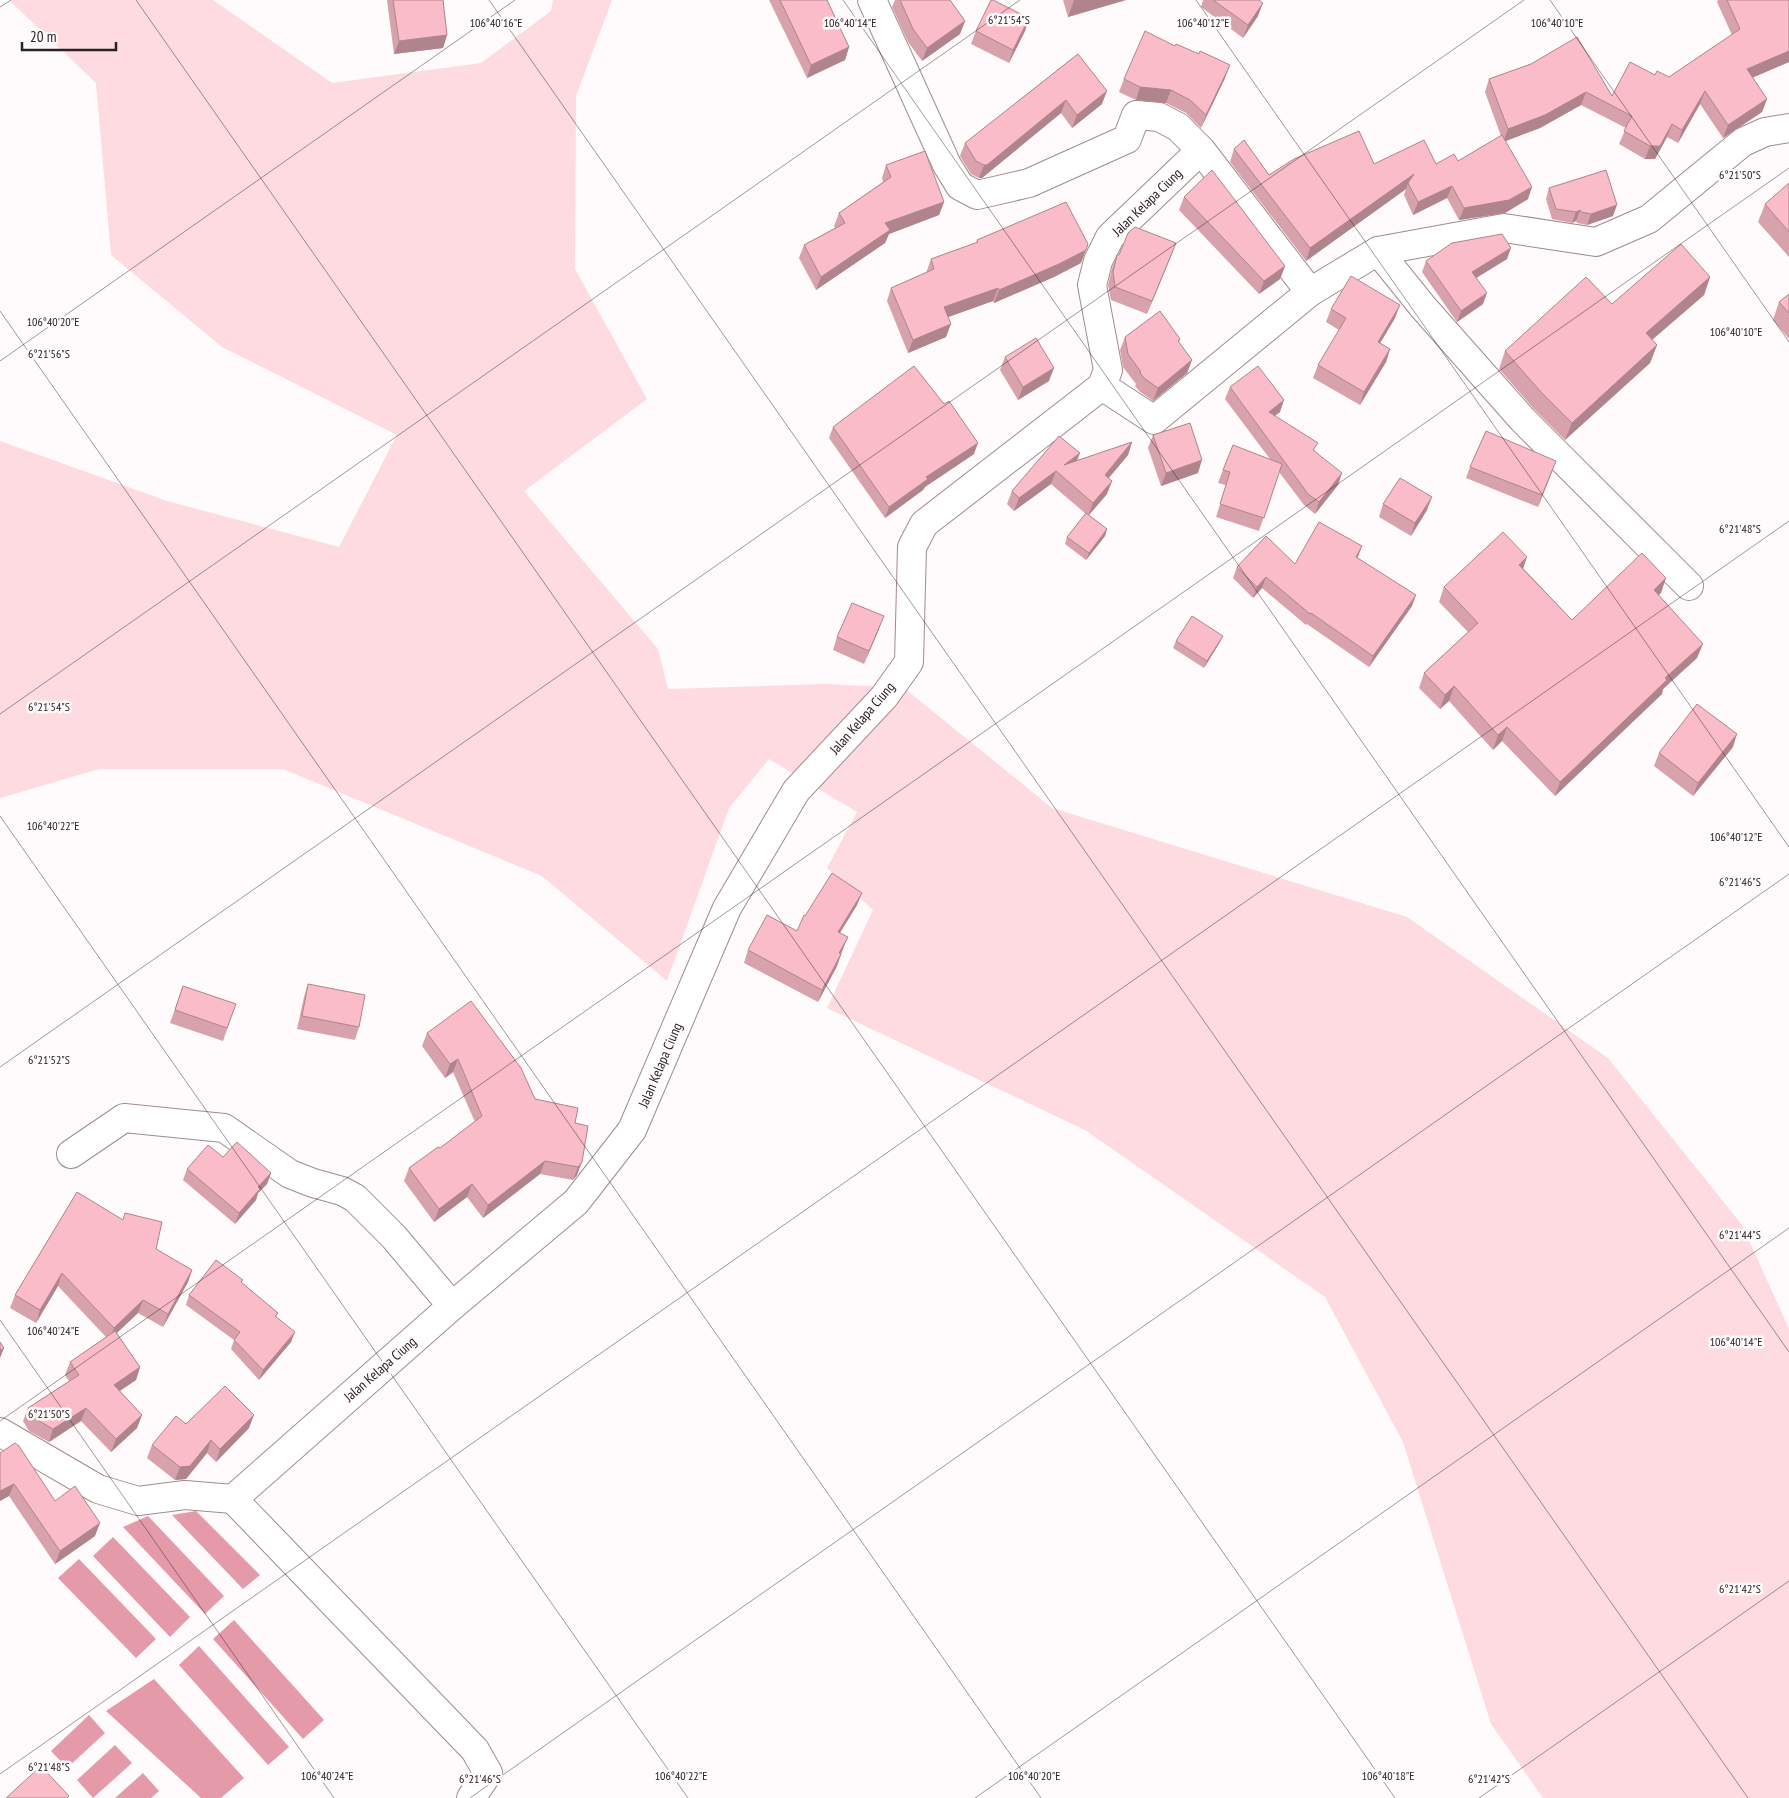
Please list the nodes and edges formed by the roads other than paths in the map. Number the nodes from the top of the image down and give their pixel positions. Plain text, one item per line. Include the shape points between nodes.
1 (872, 0) edge
2 (1789, 128) edge
3 (1200, 150) junction
4 (1378, 251) junction
5 (1310, 292) junction
6 (1102, 386) junction
7 (1689, 586) dead end
8 (72, 1154) dead end
9 (452, 1306) junction
10 (0, 1432) edge
11 (233, 1499) junction
12 (471, 1798) edge

1 - 3 street via 947,165 960,186 977,195 1029,183 1127,139 1136,115 1159,116 1178,126
2 - 4 street via 1765,132 1743,142 1648,219 1596,242 1504,228
3 - 5 street
3 - 6 street, Jalan Kelapa Ciung via 1110,237 1098,261 1092,285 1108,370
4 - 5 street
4 - 7 street via 1522,420
5 - 6 street via 1154,420
6 - 9 street, Jalan Kelapa Ciung via 924,524 912,547 909,662 884,697 796,791 727,908 632,1130 576,1202
8 - 9 street via 124,1118 224,1128 290,1174 355,1198 394,1237
9 - 11 street, Jalan Kelapa Ciung
10 - 11 street via 98,1489 138,1501 185,1495
11 - 12 street via 476,1750 488,1773

